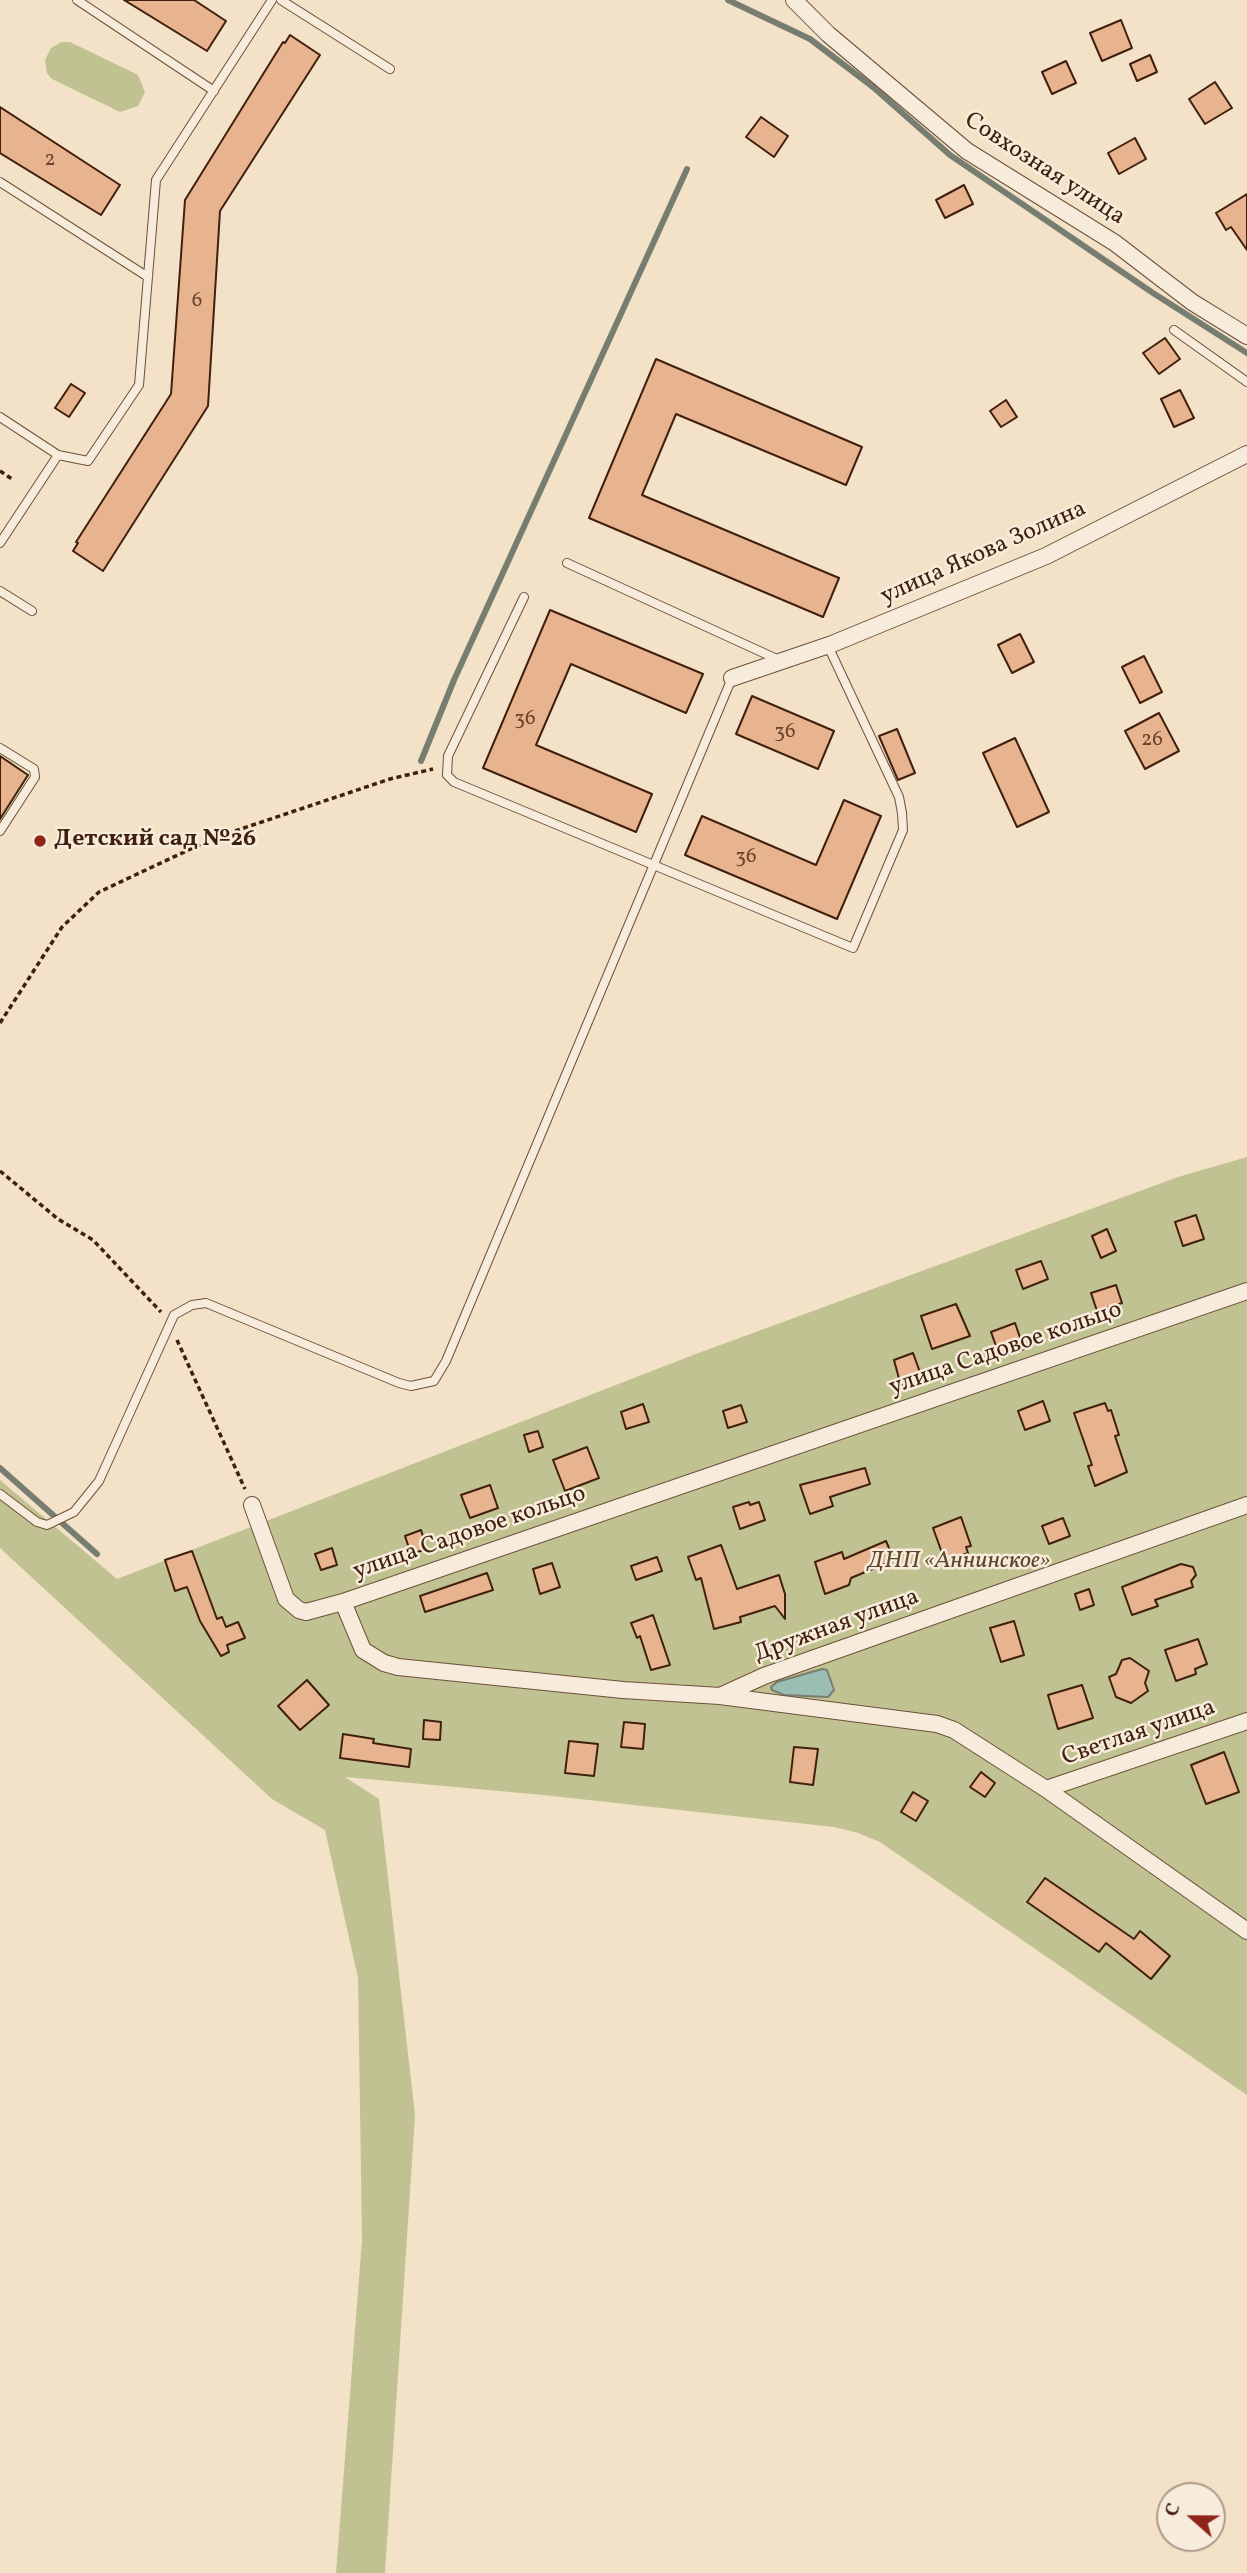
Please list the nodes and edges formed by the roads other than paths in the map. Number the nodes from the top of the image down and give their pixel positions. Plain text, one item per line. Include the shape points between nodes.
1 (77, 0) edge
2 (272, 0) edge
3 (281, 0) edge
4 (794, 0) edge
5 (390, 69) dead end
6 (214, 91) junction
7 (0, 182) edge
8 (148, 278) junction
9 (1174, 330) dead end
10 (1247, 336) edge
11 (1247, 382) edge
12 (0, 417) edge
13 (1247, 454) edge
14 (58, 455) junction
15 (0, 543) edge
16 (567, 563) dead end
17 (0, 591) edge
18 (524, 597) dead end
19 (32, 611) dead end
20 (828, 646) junction
21 (781, 661) junction
22 (732, 678) joint
23 (0, 748) edge
24 (0, 831) edge
25 (654, 866) junction
26 (1247, 1291) edge
27 (0, 1494) edge
28 (252, 1505) road end
29 (1247, 1505) edge
30 (343, 1602) junction
31 (720, 1696) junction
32 (1247, 1721) edge
33 (1046, 1789) junction
34 (1247, 1931) edge

1 - 6 lane
2 - 6 lane
3 - 5 lane
4 - 10 street, Совхозная улица via 967,151 1115,243 1192,302
6 - 8 lane via 156,180
7 - 8 lane
8 - 14 lane via 139,385 88,461
9 - 11 lane
12 - 14 lane
13 - 20 street, улица Якова Золина via 1046,556
14 - 15 lane
16 - 21 lane
17 - 19 lane
18 - 25 lane via 445,766 447,775 454,782
20 - 21 street, улица Якова Золина
20 - 25 lane via 899,797 902,813 903,830 853,948
21 - 22 street, улица Якова Золина
22 - 25 lane
23 - 24 lane via 34,769 35,778
25 - 27 lane via 446,1362 434,1381 411,1386 399,1383 206,1303 181,1310 170,1323 99,1481 74,1512 47,1525
26 - 30 street, улица Садовое кольцо
28 - 30 street via 286,1599 306,1612
29 - 31 street, Дружная улица via 764,1676
30 - 31 street, улица Садовое кольцо via 363,1650 398,1667
31 - 33 street, улица Садовое кольцо via 937,1724 954,1730
32 - 33 street, Светлая улица
33 - 34 street, улица Садовое кольцо

